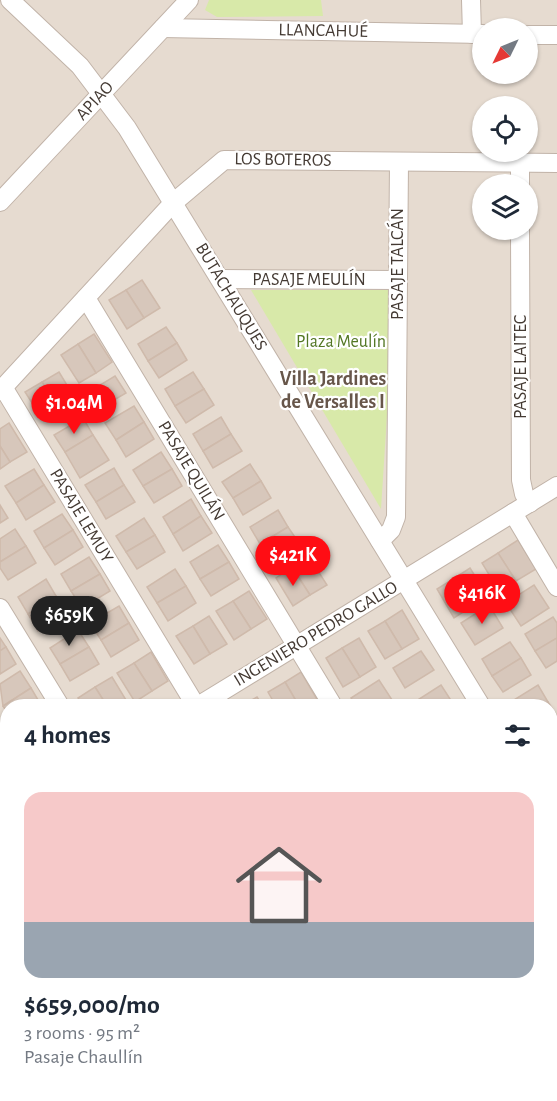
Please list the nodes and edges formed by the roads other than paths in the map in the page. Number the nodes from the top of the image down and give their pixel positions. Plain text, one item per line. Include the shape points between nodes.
1 (5, 0) edge
2 (10, 0) edge
3 (189, 0) edge
4 (471, 0) edge
5 (0, 5) edge
6 (474, 18) edge
7 (163, 28) junction
8 (472, 34) edge
9 (538, 34) edge
10 (557, 35) edge
11 (103, 92) junction
12 (399, 162) junction
13 (557, 163) edge
14 (520, 164) junction
15 (520, 174) edge
16 (0, 202) edge
17 (173, 203) junction
18 (520, 240) edge
19 (220, 279) junction
20 (398, 280) junction
21 (86, 298) junction
22 (2, 389) edge
23 (557, 486) edge
24 (530, 502) junction
25 (513, 513) junction
26 (380, 541) junction
27 (404, 581) junction
28 (557, 587) edge
29 (0, 608) edge
30 (297, 646) junction
31 (56, 699) edge
32 (193, 699) edge
33 (209, 699) edge
34 (329, 699) edge
35 (477, 699) edge

1 - 5 street
2 - 11 street, BUTACHAUQUES via 64,48
3 - 7 street, APIAO
4 - 6 street
7 - 8 street, LLANCAHUÉ
7 - 11 street, APIAO
9 - 10 street
11 - 16 street, APIAO
11 - 17 street, BUTACHAUQUES
12 - 14 street, LOS BOTEROS
12 - 17 street, LOS BOTEROS via 224,160
12 - 20 street, PASAJE TALCÁN
13 - 14 street, LOS BOTEROS
14 - 15 street
17 - 19 street, BUTACHAUQUES
17 - 21 street, LOS BOTEROS
18 - 24 street, PASAJE LAITEC via 521,480
19 - 20 street, PASAJE MEULÍN
19 - 26 street, BUTACHAUQUES
20 - 26 street, PASAJE TALCÁN via 396,517 391,530
21 - 22 street, LOS BOTEROS
21 - 30 street, PASAJE QUILÁN
22 - 32 street, PASAJE LEMUY
23 - 24 street, INGENIERO PEDRO GALLO
24 - 25 street, INGENIERO PEDRO GALLO
25 - 27 street, INGENIERO PEDRO GALLO
25 - 28 street
26 - 27 street, BUTACHAUQUES
27 - 30 street, INGENIERO PEDRO GALLO
27 - 35 street, BUTACHAUQUES
29 - 31 street
30 - 33 street, INGENIERO PEDRO GALLO
30 - 34 street, PASAJE QUILÁN

